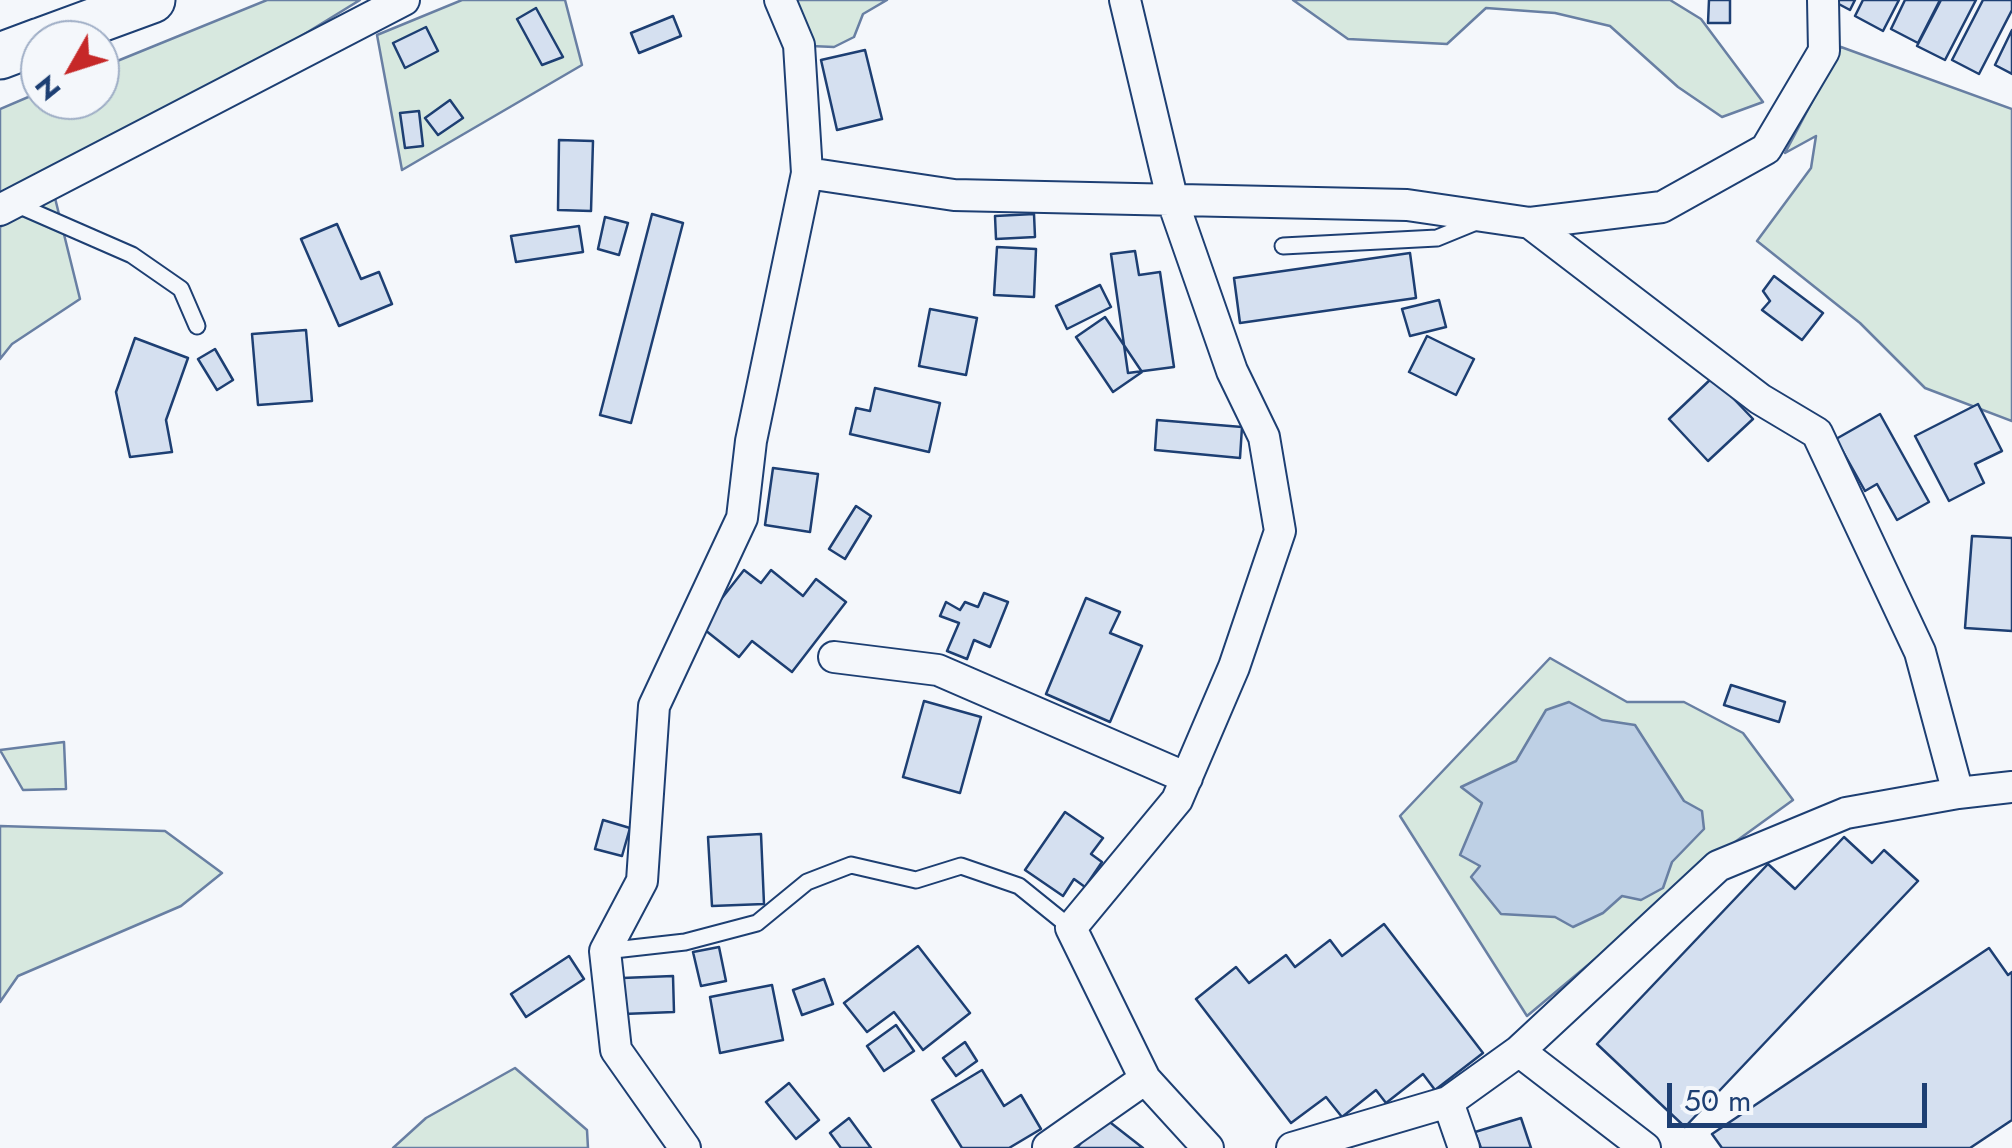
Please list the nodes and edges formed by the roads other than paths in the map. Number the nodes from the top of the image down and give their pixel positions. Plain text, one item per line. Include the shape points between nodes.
1 (152, 0) edge
2 (404, 0) edge
3 (780, 0) edge
4 (1125, 0) edge
5 (1822, 0) edge
6 (98, 20) edge
7 (807, 173) junction
8 (1173, 202) junction
9 (6, 207) edge
10 (1489, 217) junction
11 (1530, 222) junction
12 (1283, 246) dead end
13 (197, 326) dead end
14 (834, 658) dead end
15 (1187, 778) junction
16 (1958, 793) junction
17 (2005, 794) edge
18 (1071, 928) junction
19 (605, 950) junction
20 (1520, 1050) junction
21 (1145, 1079) junction
22 (1448, 1102) junction
23 (1048, 1147) edge
24 (685, 1148) edge
25 (1208, 1148) edge
26 (1292, 1148) edge
27 (1464, 1148) edge
28 (1645, 1148) edge

1 - 6 main road
2 - 9 street
3 - 7 street via 799,45
4 - 8 street
5 - 11 street via 1824,51 1766,148 1662,206
7 - 8 street via 954,196
7 - 19 street via 751,441 742,518 654,706 642,881
8 - 10 street via 1406,205
8 - 15 street via 1232,371 1264,436 1280,531
9 - 13 lane via 132,255 181,289
10 - 11 street
10 - 12 lane via 1437,238
11 - 16 street via 1760,398 1817,433 1920,652
14 - 15 street via 938,670
15 - 18 street via 1177,800
16 - 17 street
16 - 20 street via 1846,813 1718,866
18 - 19 lane via 1019,886 961,866 916,880 850,865 807,882 757,922 685,942
18 - 21 street
19 - 24 street via 616,1050
20 - 22 street
20 - 28 street
21 - 23 street
21 - 25 street
22 - 26 street
22 - 27 street

